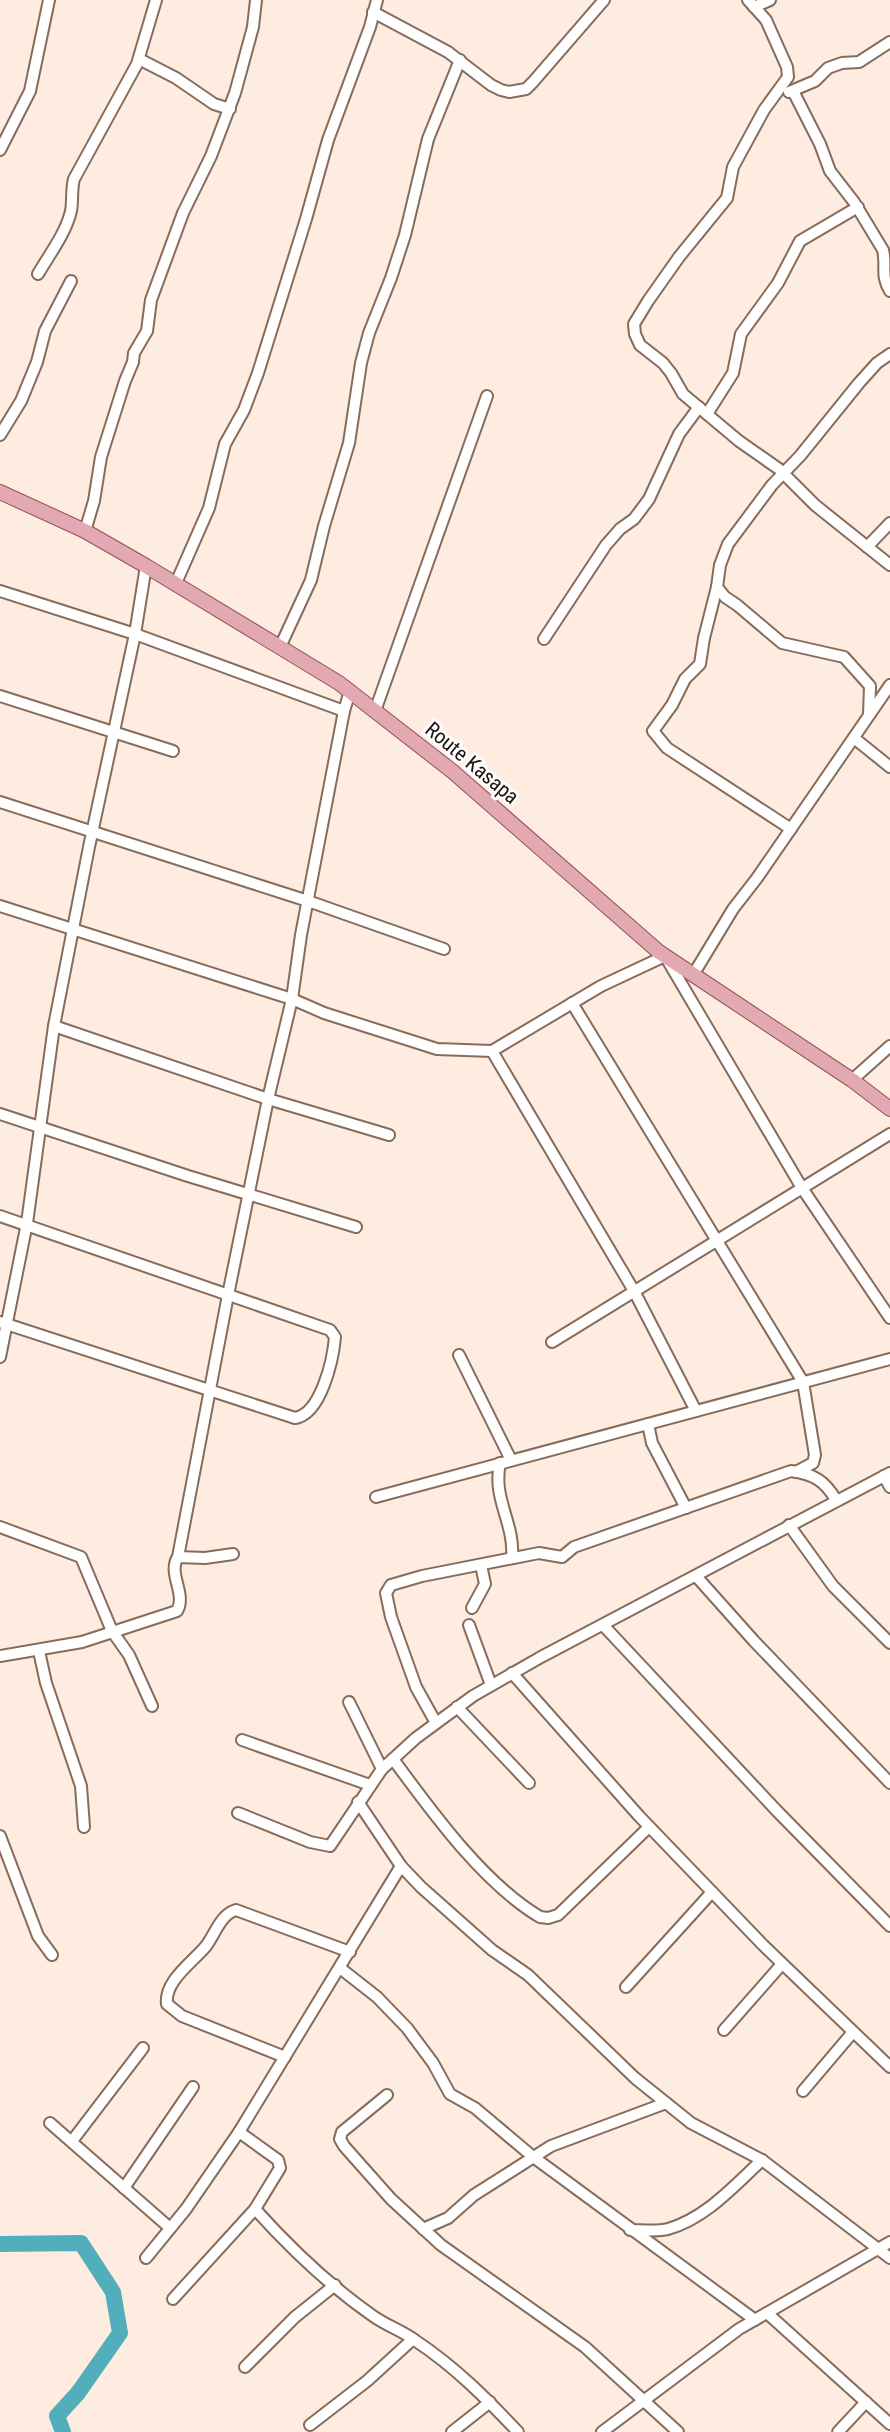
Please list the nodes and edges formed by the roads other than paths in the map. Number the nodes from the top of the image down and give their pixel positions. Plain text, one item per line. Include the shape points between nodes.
1 (49, 0) edge
2 (156, 0) edge
3 (256, 0) edge
4 (377, 0) edge
5 (604, 0) edge
6 (770, 0) edge
7 (751, 4) edge
8 (373, 12) junction
9 (890, 42) edge
10 (139, 58) junction
11 (460, 60) junction
12 (793, 91) junction
13 (775, 96) junction
14 (230, 110) junction
15 (0, 150) edge
16 (858, 207) junction
17 (888, 256) edge
18 (38, 274) dead end
19 (71, 281) dead end
20 (890, 291) edge
21 (890, 354) edge
22 (487, 396) dead end
23 (703, 410) junction
24 (0, 435) edge
25 (783, 474) junction
26 (0, 492) edge
27 (890, 523) edge
28 (85, 531) junction
29 (867, 546) junction
30 (890, 564) edge
31 (147, 566) junction
32 (176, 583) junction
33 (717, 587) junction
34 (0, 591) edge
35 (135, 634) junction
36 (544, 639) dead end
37 (280, 647) junction
38 (890, 685) edge
39 (350, 692) junction
40 (0, 696) edge
41 (344, 711) junction
42 (375, 711) junction
43 (869, 717) junction
44 (114, 733) junction
45 (854, 738) junction
46 (173, 751) dead end
47 (890, 767) edge
48 (0, 802) edge
49 (791, 829) junction
50 (93, 832) junction
51 (308, 901) junction
52 (0, 906) edge
53 (74, 931) junction
54 (444, 949) dead end
55 (665, 956) junction
56 (693, 975) junction
57 (292, 999) junction
58 (572, 1003) junction
59 (54, 1026) junction
60 (890, 1046) edge
61 (492, 1051) junction
62 (852, 1080) junction
63 (268, 1099) junction
64 (890, 1109) edge
65 (0, 1114) edge
66 (39, 1126) junction
67 (890, 1134) edge
68 (389, 1135) dead end
69 (802, 1188) junction
70 (250, 1194) junction
71 (0, 1216) edge
72 (27, 1223) junction
73 (356, 1227) dead end
74 (718, 1240) junction
75 (634, 1291) junction
76 (228, 1295) junction
77 (890, 1318) edge
78 (4, 1323) edge
79 (552, 1342) dead end
80 (459, 1355) dead end
81 (0, 1357) edge
82 (890, 1359) edge
83 (803, 1382) junction
84 (211, 1390) junction
85 (696, 1411) junction
86 (648, 1424) junction
87 (506, 1462) junction
88 (796, 1472) junction
89 (887, 1474) edge
90 (890, 1486) edge
91 (376, 1497) dead end
92 (836, 1500) junction
93 (686, 1508) junction
94 (789, 1526) junction
95 (0, 1527) edge
96 (233, 1554) dead end
97 (178, 1557) junction
98 (512, 1558) junction
99 (481, 1564) junction
100 (696, 1576) junction
101 (472, 1608) dead end
102 (469, 1625) dead end
103 (603, 1625) junction
104 (112, 1631) junction
105 (890, 1643) edge
106 (39, 1650) junction
107 (0, 1656) edge
108 (512, 1673) junction
109 (491, 1685) junction
110 (349, 1702) dead end
111 (152, 1706) dead end
112 (457, 1707) junction
113 (436, 1722) junction
114 (242, 1740) dead end
115 (393, 1759) junction
116 (382, 1769) junction
117 (528, 1783) dead end
118 (890, 1783) edge
119 (370, 1785) junction
120 (358, 1802) junction
121 (238, 1813) dead end
122 (84, 1827) dead end
123 (649, 1827) junction
124 (0, 1836) edge
125 (401, 1866) junction
126 (712, 1892) junction
127 (890, 1926) edge
128 (350, 1952) junction
129 (52, 1954) dead end
130 (782, 1964) junction
131 (340, 1968) junction
132 (626, 1987) dead end
133 (724, 2030) dead end
134 (853, 2032) junction
135 (143, 2048) dead end
136 (285, 2057) junction
137 (890, 2067) edge
138 (193, 2087) dead end
139 (803, 2091) dead end
140 (387, 2095) dead end
141 (666, 2103) junction
142 (50, 2123) dead end
143 (239, 2132) junction
144 (72, 2141) junction
145 (532, 2156) junction
146 (762, 2160) junction
147 (124, 2188) junction
148 (255, 2209) junction
149 (170, 2228) junction
150 (423, 2229) junction
151 (630, 2230) junction
152 (890, 2242) edge
153 (877, 2248) junction
154 (146, 2258) dead end
155 (890, 2258) edge
156 (335, 2285) junction
157 (174, 2299) dead end
158 (767, 2313) junction
159 (755, 2320) junction
160 (413, 2339) junction
161 (245, 2367) dead end
162 (643, 2401) junction
163 (490, 2402) junction
164 (866, 2402) junction
165 (890, 2424) edge
166 (310, 2425) dead end
167 (452, 2432) edge
168 (518, 2432) edge
169 (602, 2432) edge
170 (678, 2432) edge
171 (838, 2432) edge

1 - 15 street via 30,91
2 - 10 street
3 - 14 street via 253,27
4 - 8 street
5 - 11 street via 526,89 501,90
6 - 7 street
7 - 13 street via 766,20 787,67 788,77
8 - 11 street
8 - 32 street via 328,140 258,373 225,444 209,508
9 - 12 street via 859,63 828,68 815,81
10 - 14 street
10 - 18 street via 74,179 71,211
11 - 37 street via 428,139 405,235 369,333 349,443 311,580
12 - 13 street
12 - 16 street via 830,171
13 - 23 street via 733,167 727,198 679,257 634,324 640,345 663,363 682,394
14 - 28 street via 183,213 148,310 147,331 134,353 101,457
16 - 17 street
16 - 23 street via 800,242 778,283 741,334 733,373
17 - 20 street via 883,278
19 - 24 street via 45,331 21,400
21 - 25 street via 859,382
22 - 42 street
23 - 25 street
23 - 36 street via 679,434 648,499 634,519 606,545
25 - 29 street via 814,505
25 - 33 street via 728,544
26 - 28 main road, Route Kasapa
27 - 29 street
28 - 31 main road, Route Kasapa
29 - 30 street
31 - 32 main road, Route Kasapa
31 - 35 street
32 - 37 main road, Route Kasapa
33 - 43 street via 724,597 782,643 848,660 870,686
33 - 49 street via 700,664 653,731 667,748
34 - 35 street
35 - 41 street
35 - 44 street
37 - 39 main road, Route Kasapa
38 - 43 street
39 - 41 street
39 - 42 main road, Route Kasapa
40 - 44 street
41 - 51 street
42 - 55 main road, Route Kasapa via 452,771
43 - 45 street
44 - 46 street
44 - 50 street
45 - 47 street
45 - 49 street
48 - 50 street
49 - 56 street via 733,909
50 - 51 street
50 - 53 street
51 - 54 street
51 - 57 street
52 - 53 street
53 - 57 street
53 - 59 street
55 - 56 main road, Route Kasapa
55 - 58 street
55 - 69 street
56 - 62 main road, Route Kasapa
57 - 61 street via 437,1049
57 - 63 street
58 - 61 street
58 - 74 street
59 - 63 street
59 - 66 street
60 - 62 street
61 - 75 street
62 - 64 main road, Route Kasapa
63 - 68 street
63 - 70 street
65 - 66 street
66 - 70 street
66 - 72 street
67 - 69 street
69 - 74 street
69 - 77 street
70 - 73 street
70 - 76 street
71 - 72 street
72 - 76 street
72 - 78 street
74 - 75 street
74 - 83 street
75 - 79 street
75 - 85 street
76 - 84 street
76 - 84 street via 330,1329 335,1337 333,1354 319,1396 310,1412 302,1417
78 - 81 street
78 - 84 street
80 - 87 street
82 - 83 street
83 - 85 street
83 - 88 street via 815,1455 813,1463
84 - 97 street
85 - 86 street
86 - 87 street
86 - 93 street via 652,1443
87 - 91 street
87 - 98 street via 497,1486 511,1533
88 - 92 street via 825,1483
88 - 93 street
89 - 90 street
89 - 92 street
92 - 94 street
93 - 98 street via 574,1547 562,1557 542,1552
94 - 100 street
94 - 105 street via 833,1586
95 - 104 street via 81,1557
96 - 97 street
97 - 104 street via 175,1568 181,1601 177,1611
98 - 99 street
99 - 101 street via 484,1584
99 - 113 street via 391,1585 386,1593 416,1687
100 - 103 street
100 - 118 street
102 - 109 street
103 - 108 street
103 - 127 street
104 - 106 street via 82,1642
104 - 111 street via 129,1655
106 - 107 street
106 - 122 street via 46,1683 81,1785
108 - 109 street
108 - 123 street
109 - 112 street
110 - 116 street
112 - 113 street
112 - 117 street
113 - 115 street
114 - 119 street
115 - 116 street
115 - 123 street via 461,1846 499,1885 540,1917 558,1914
116 - 119 street
119 - 120 street
120 - 121 street via 326,1846
120 - 125 street
123 - 126 street
124 - 129 street via 38,1936
125 - 128 street
125 - 141 street via 447,1912 528,1975
126 - 130 street
126 - 132 street
128 - 131 street
128 - 136 street via 236,1910 227,1914 207,1945 175,1981 167,2004 182,2016
130 - 133 street
130 - 134 street
131 - 136 street
131 - 145 street via 377,1997 407,2028 450,2094 474,2108
134 - 137 street
134 - 139 street
135 - 144 street
136 - 143 street
138 - 147 street
140 - 150 street via 342,2132 340,2139 391,2199
141 - 145 street
141 - 146 street via 692,2123
142 - 144 street
143 - 148 street via 280,2164
143 - 149 street
144 - 147 street
145 - 150 street via 474,2195 448,2218
145 - 151 street
146 - 151 street via 699,2214 666,2230
146 - 153 street
147 - 149 street
148 - 156 street
148 - 157 street
149 - 154 street
150 - 162 street via 585,2347
151 - 159 street
152 - 153 street
153 - 155 street
153 - 158 street
156 - 160 street via 378,2320
156 - 161 street
158 - 159 street
158 - 164 street
159 - 162 street
160 - 163 street
160 - 166 street via 368,2381
162 - 169 street
162 - 170 street
163 - 167 street
163 - 168 street
164 - 165 street
164 - 171 street

